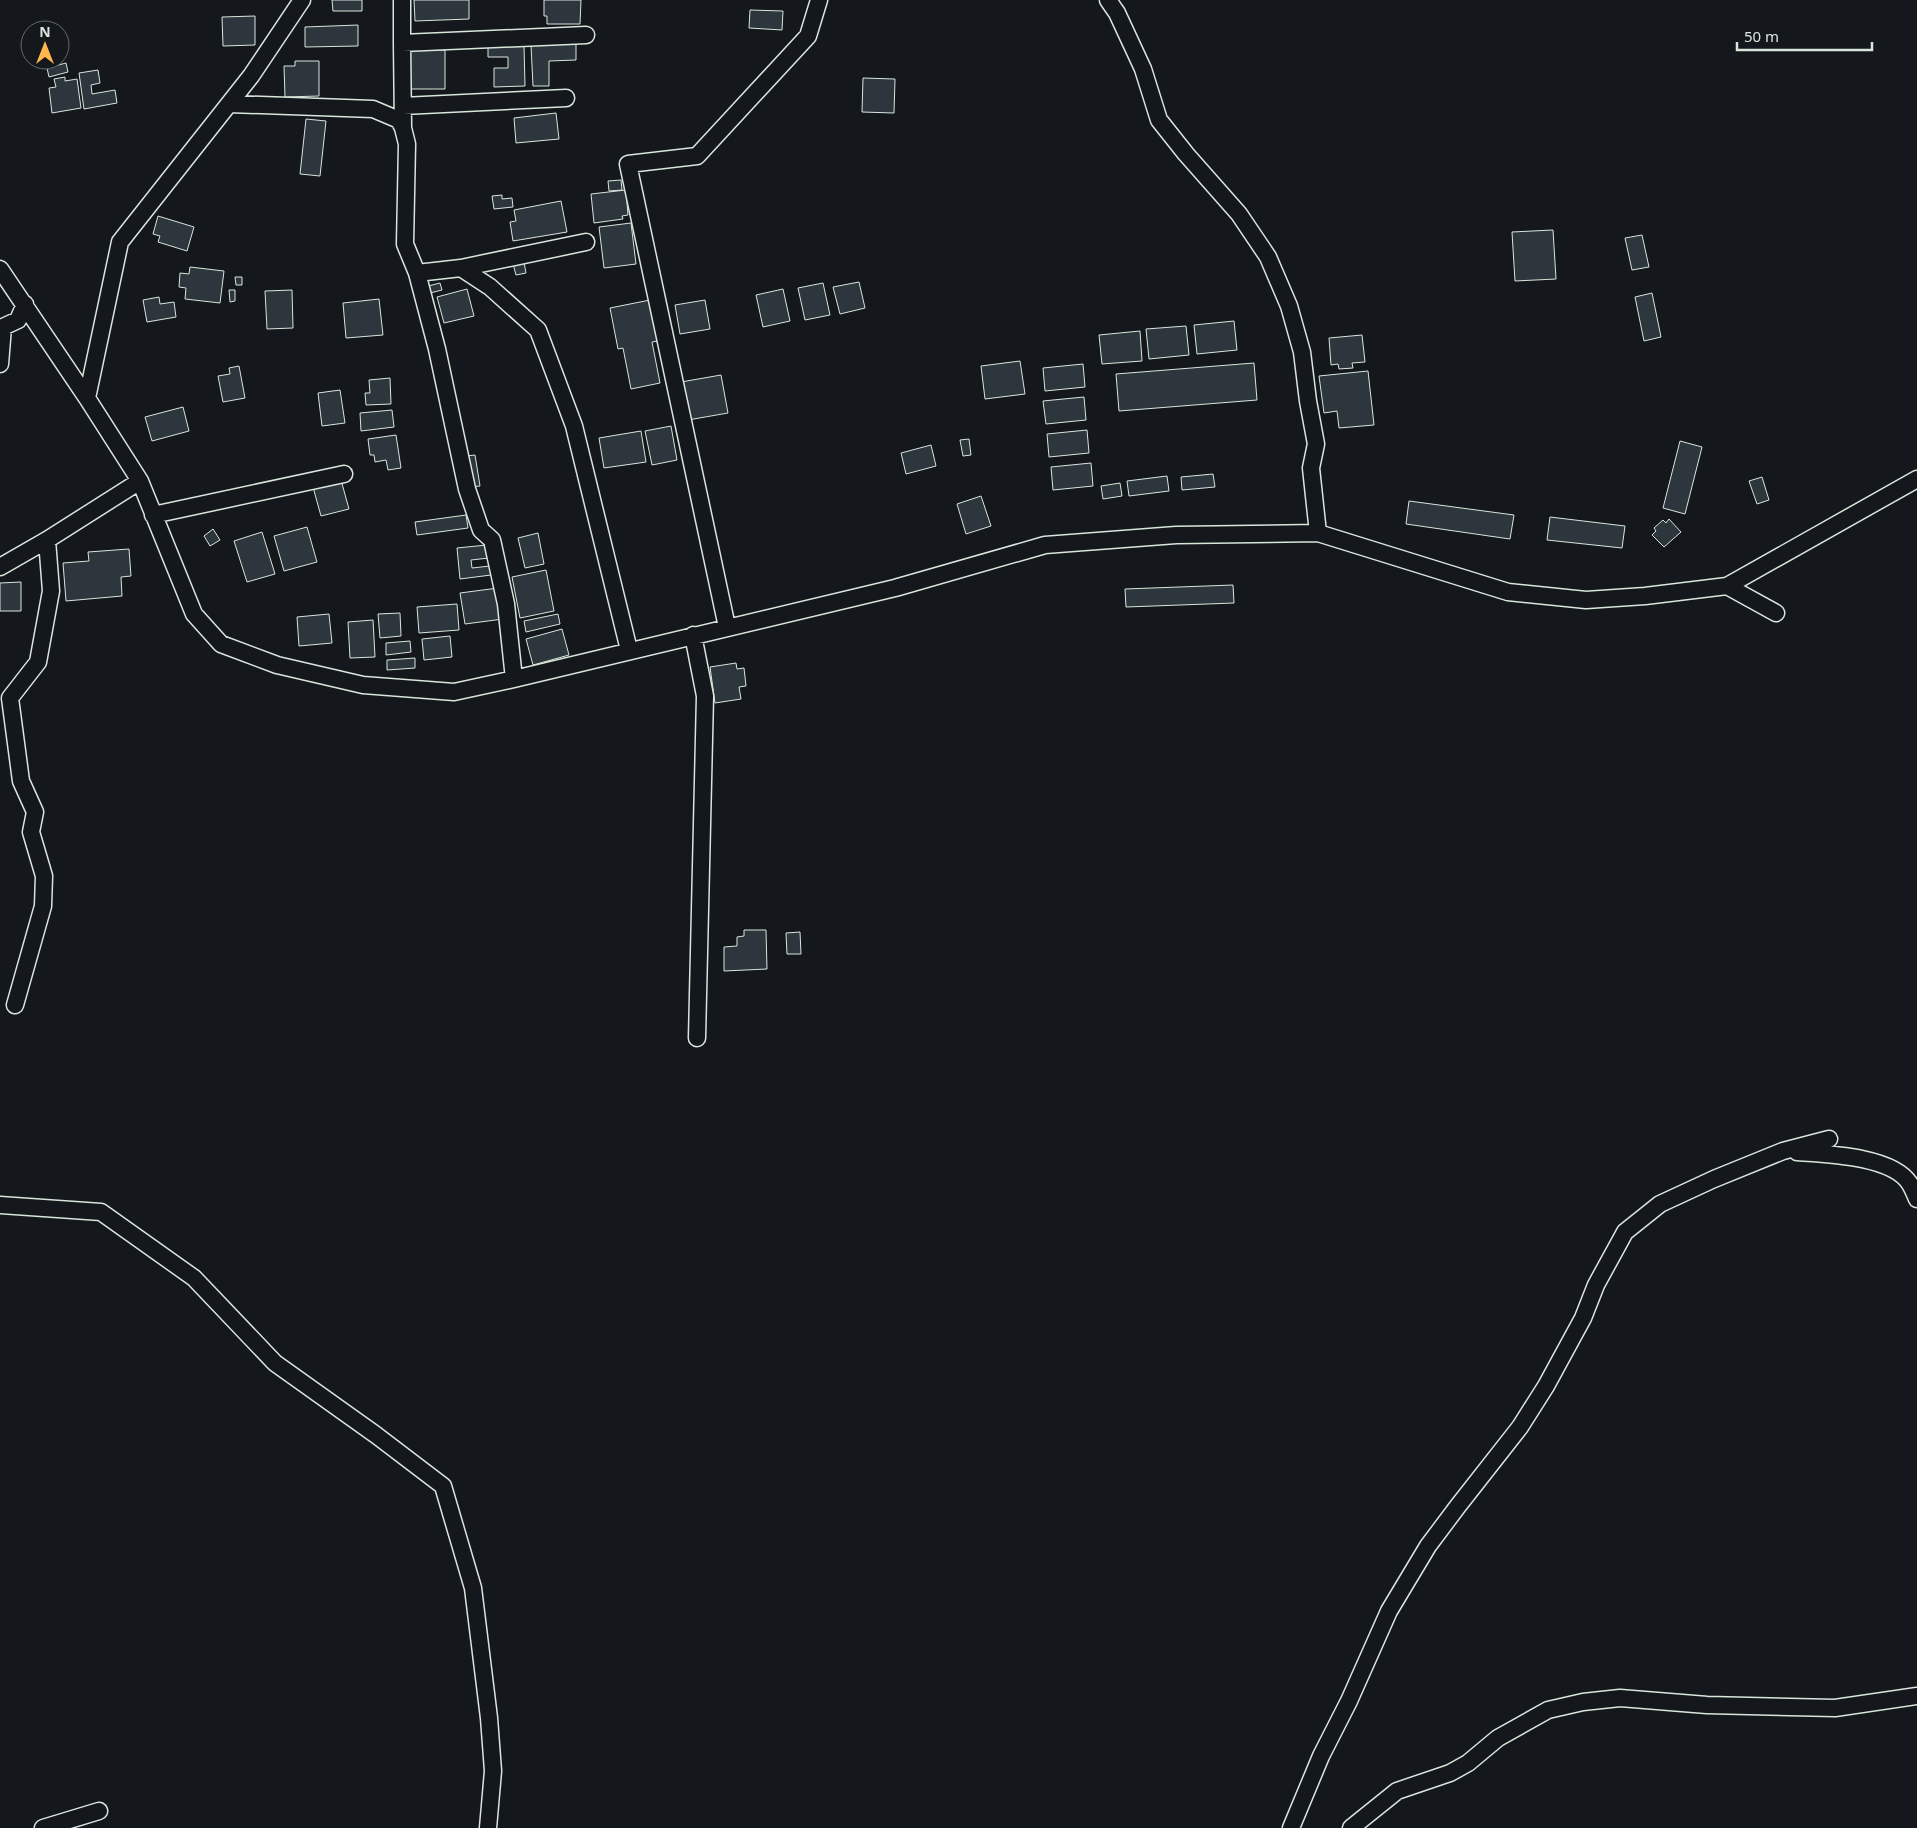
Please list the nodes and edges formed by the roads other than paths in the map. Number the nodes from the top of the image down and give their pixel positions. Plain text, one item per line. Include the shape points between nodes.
1 (302, 0) edge
2 (402, 0) edge
3 (819, 0) edge
4 (1108, 0) edge
5 (586, 35) dead end
6 (402, 43) junction
7 (566, 98) dead end
8 (229, 104) junction
9 (403, 106) junction
10 (403, 128) junction
11 (586, 242) dead end
12 (461, 268) junction
13 (0, 269) edge
14 (417, 273) junction
15 (25, 304) junction
16 (0, 364) edge
17 (87, 398) junction
18 (344, 474) dead end
19 (1917, 479) edge
20 (140, 481) junction
21 (153, 515) junction
22 (1318, 533) junction
23 (47, 540) junction
24 (0, 566) edge
25 (1727, 586) junction
26 (1776, 613) dead end
27 (727, 627) junction
28 (693, 635) junction
29 (629, 650) junction
30 (514, 679) junction
31 (15, 1005) dead end
32 (697, 1038) dead end
33 (1829, 1139) dead end
34 (1783, 1152) junction
35 (1917, 1199) edge
36 (0, 1206) edge
37 (1917, 1696) edge
38 (99, 1811) dead end
39 (44, 1828) edge
40 (488, 1828) edge
41 (1291, 1828) edge
42 (1351, 1828) edge

1 - 8 street
2 - 6 street
3 - 27 street via 808,36 697,156 628,164
4 - 22 street via 1143,69 1159,120 1239,214 1268,257 1289,306 1302,352 1316,444 1311,468
5 - 6 street
6 - 9 street
7 - 9 street
8 - 10 street via 373,109 398,120
8 - 17 street via 120,242
9 - 10 street
10 - 14 street via 407,144 405,244
11 - 12 street
12 - 14 street
12 - 29 street via 490,287 538,330 574,426
13 - 15 street
14 - 30 street via 467,489 481,530 492,540 506,604
15 - 16 street via 18,320 3,327
15 - 17 street
17 - 20 street
18 - 21 street
19 - 25 street
20 - 21 street
20 - 23 street
21 - 30 street via 194,614 221,644 277,665 363,685 454,692
22 - 25 street via 1508,592 1586,600
22 - 27 street via 1176,535 1045,545 895,588
23 - 24 street
23 - 31 street via 51,591 38,662 10,698 20,781 36,812 31,832 44,876 42,906
25 - 26 street
27 - 28 street
28 - 29 street
28 - 32 street via 705,696
29 - 30 street
33 - 34 street
34 - 35 street via 1847,1155 1891,1168 1910,1183
34 - 41 street via 1660,1204 1625,1232 1546,1386 1520,1427 1428,1546 1389,1611
36 - 40 street via 101,1212 194,1278 275,1363 443,1486 473,1588 493,1771
37 - 42 street via 1835,1708 1707,1705 1620,1698 1548,1710 1498,1738 1468,1763 1397,1791
38 - 39 street

